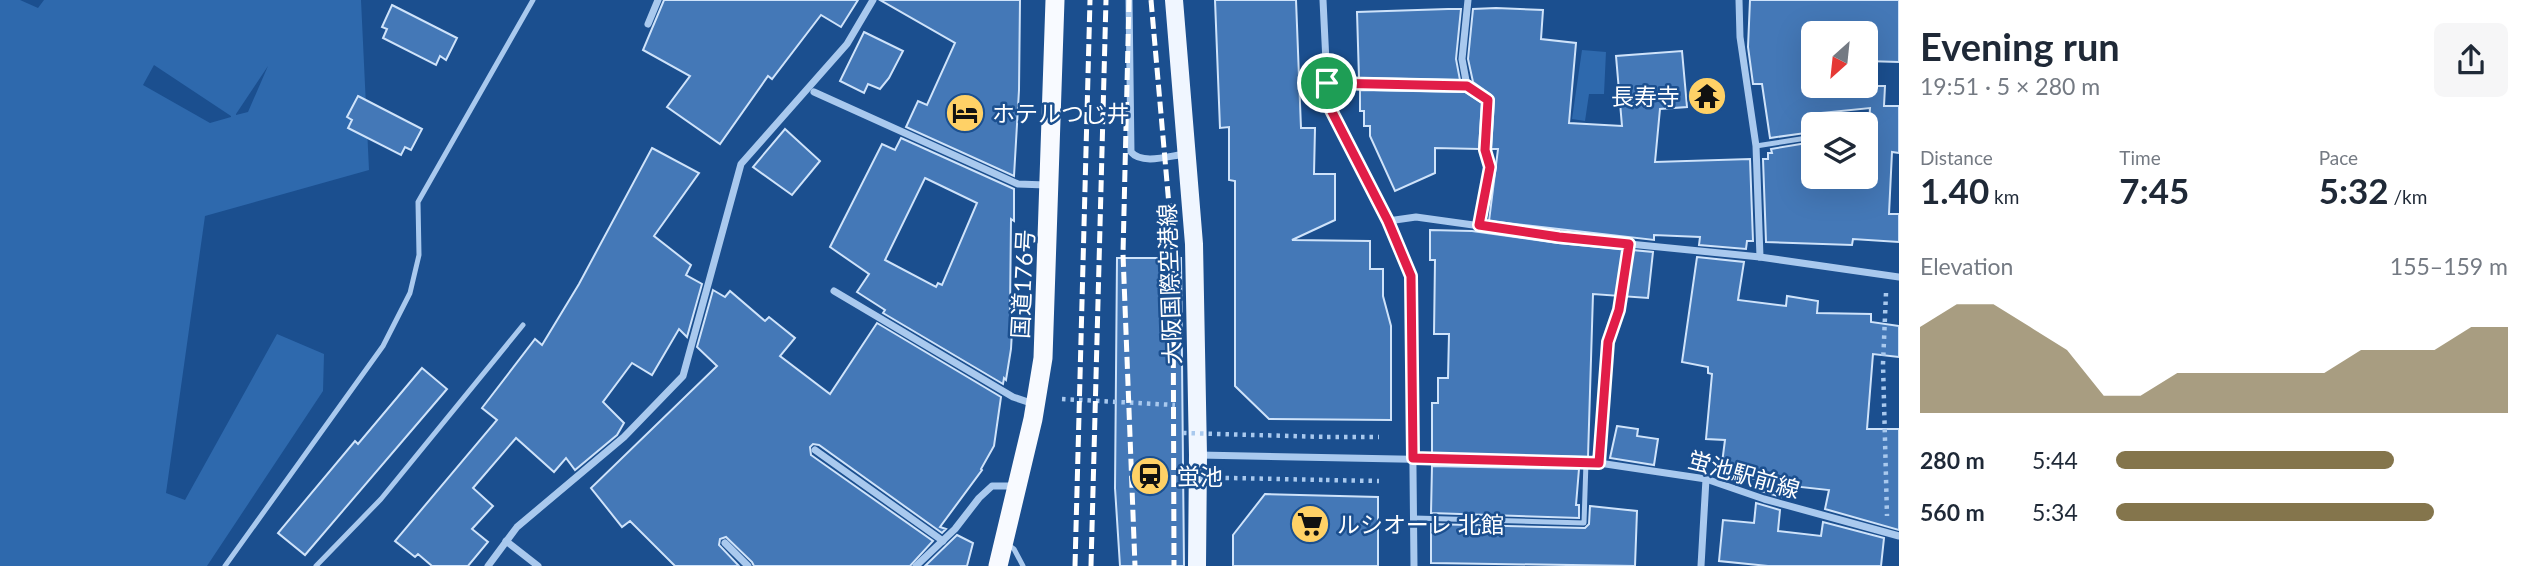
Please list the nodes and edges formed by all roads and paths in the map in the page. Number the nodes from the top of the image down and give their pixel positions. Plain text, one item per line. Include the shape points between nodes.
1 (533, 0) edge
2 (658, 0) edge
3 (873, 0) edge
4 (1055, 0) edge
5 (1129, 0) edge
6 (1174, 0) edge
7 (1323, 0) edge
8 (1468, 0) edge
9 (1739, 0) edge
10 (648, 24) dead end
11 (1327, 83) junction
12 (1467, 86) junction
13 (814, 92) dead end
14 (1801, 139) edge
15 (1756, 146) junction
16 (1186, 153) junction
17 (1051, 185) junction
18 (1388, 221) junction
19 (1479, 225) junction
20 (1629, 244) junction
21 (1759, 257) junction
22 (1886, 275) junction
23 (1899, 277) edge
24 (834, 292) dead end
25 (523, 326) dead end
26 (1062, 399) dead end
27 (1035, 404) junction
28 (1175, 405) dead end
29 (1183, 433) dead end
30 (1379, 437) dead end
31 (815, 450) dead end
32 (1198, 455) junction
33 (1413, 458) junction
34 (1586, 462) junction
35 (1599, 463) junction
36 (1183, 477) dead end
37 (1706, 479) junction
38 (1379, 481) dead end
39 (1017, 485) junction
40 (1415, 518) junction
41 (1887, 535) junction
42 (1899, 536) edge
43 (506, 541) junction
44 (943, 541) junction
45 (1004, 542) junction
46 (725, 543) dead end
47 (225, 566) edge
48 (316, 566) edge
49 (488, 566) edge
50 (538, 566) edge
51 (748, 566) edge
52 (916, 566) edge
53 (999, 566) edge
54 (1023, 566) edge
55 (1197, 566) edge
56 (1414, 566) edge
57 (1702, 566) edge

1 - 47 lane via 418,202 419,255 410,293 383,346
2 - 10 street
3 - 43 street via 846,44 741,164 683,376 624,437
4 - 17 highway, 国道176号
5 - 16 street via 1131,152 1139,159
6 - 16 main road, 大阪国際空港線
7 - 11 street
8 - 12 street via 1462,59
9 - 15 street
11 - 12 street
11 - 18 street via 1331,110
12 - 19 street via 1488,100 1485,150 1490,167
13 - 17 street via 1018,184
14 - 15 lane
15 - 21 street
16 - 32 main road, 大阪国際空港線 via 1194,244
17 - 27 highway, 国道176号 via 1043,349
18 - 19 street via 1416,217
18 - 33 street via 1411,276
19 - 20 street
20 - 21 street
20 - 35 path via 1619,310 1608,342
21 - 22 street
22 - 23 street
22 - 41 path
24 - 27 street via 1013,397
25 - 48 lane via 381,499
26 - 28 path
27 - 39 highway, 国道176号
29 - 30 path, bridge
31 - 44 street
32 - 33 street, 蛍池駅前線
32 - 55 main road, 大阪国際空港線
33 - 34 street, 蛍池駅前線
33 - 40 street
34 - 35 street, 蛍池駅前線
34 - 40 lane via 1584,523
35 - 37 street, 蛍池駅前線
36 - 38 path, bridge
37 - 41 street, 蛍池駅前線
37 - 57 street
39 - 44 street via 992,486
39 - 45 highway, 国道176号
40 - 56 street
41 - 42 street, 蛍池駅前線
43 - 49 street
43 - 50 street
44 - 52 street
45 - 53 highway, 国道176号
45 - 54 lane
46 - 51 street

